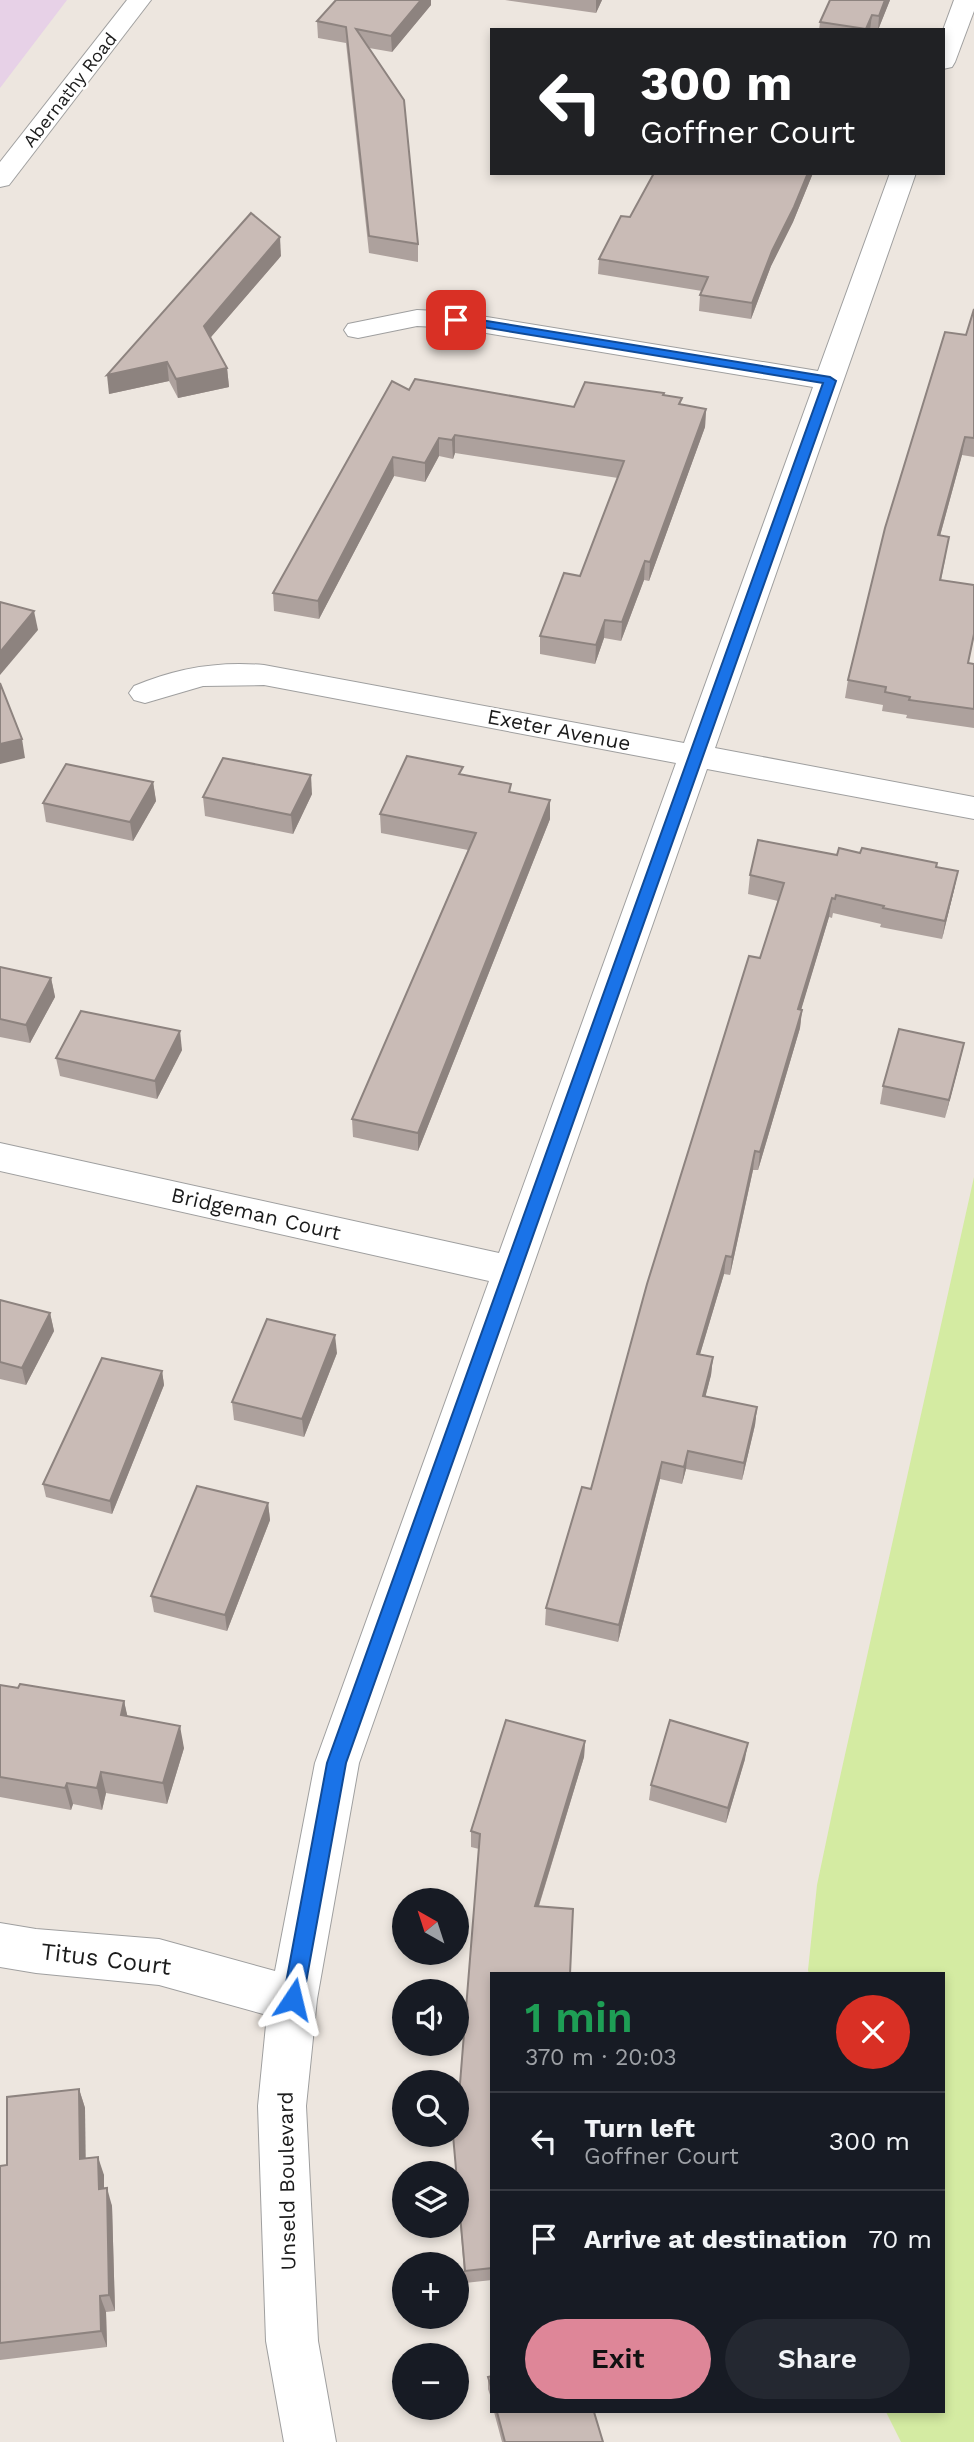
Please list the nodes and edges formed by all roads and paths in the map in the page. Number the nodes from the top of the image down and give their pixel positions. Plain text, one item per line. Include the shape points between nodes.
1 (139, 0) edge
2 (966, 0) edge
3 (945, 57) edge
4 (902, 175) edge
5 (0, 179) edge
6 (358, 330) dead end
7 (830, 381) junction
8 (145, 693) dead end
9 (696, 756) junction
10 (974, 808) edge
11 (0, 1157) edge
12 (512, 1271) junction
13 (0, 1945) edge
14 (293, 1999) junction
15 (310, 2442) edge

1 - 5 street, Abernathy Road
2 - 3 street
4 - 7 street, Unseld Boulevard
6 - 7 street via 417,318 456,320
7 - 9 street, Unseld Boulevard
8 - 9 street, Exeter Avenue via 195,676 228,672 264,675
9 - 10 street, Exeter Avenue
9 - 12 street, Unseld Boulevard
11 - 12 street, Bridgeman Court
12 - 14 street, Unseld Boulevard via 337,1763
13 - 14 street, Titus Court via 159,1962
14 - 15 street, Unseld Boulevard via 282,2120 292,2341

